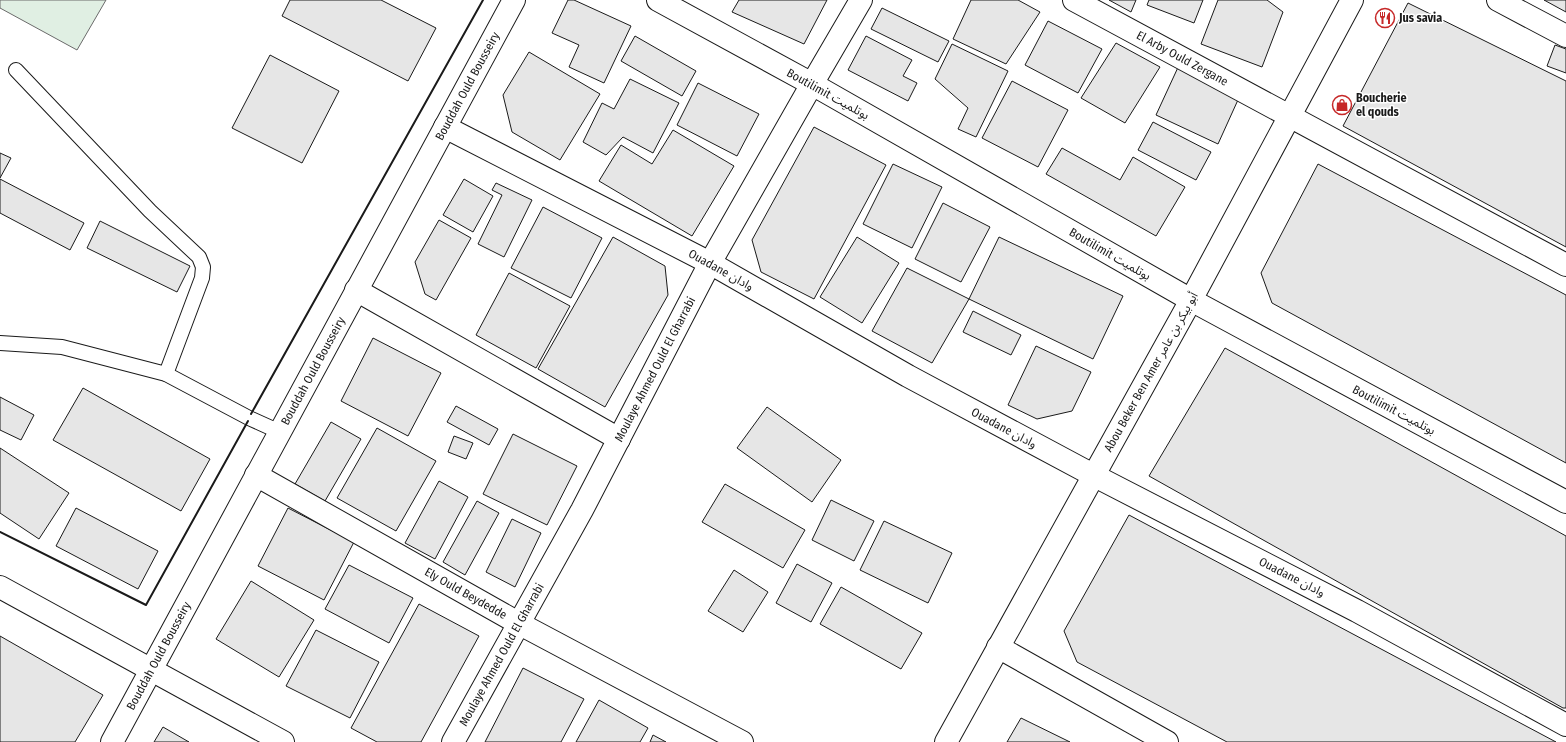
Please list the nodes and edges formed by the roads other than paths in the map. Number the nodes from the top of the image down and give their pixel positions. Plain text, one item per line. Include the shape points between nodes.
1 (514, 0) edge
2 (658, 0) edge
3 (861, 0) edge
4 (1074, 0) edge
5 (1352, 0) edge
6 (1498, 0) edge
7 (1566, 36) edge
8 (16, 70) dead end
9 (812, 84) junction
10 (1290, 116) junction
11 (445, 127) junction
12 (710, 263) junction
13 (1566, 265) edge
14 (356, 290) junction
15 (1191, 300) junction
16 (0, 342) edge
17 (166, 374) junction
18 (280, 432) junction
19 (618, 439) junction
20 (256, 475) junction
21 (1093, 475) junction
22 (1566, 502) edge
23 (0, 587) edge
24 (520, 624) junction
25 (998, 647) junction
26 (151, 670) junction
27 (1566, 725) edge
28 (269, 739) edge
29 (112, 742) edge
30 (453, 742) edge
31 (742, 742) edge
32 (946, 742) edge
33 (1166, 742) edge

1 - 11 street, Bouddah Ould Bousseiry
2 - 9 street, Boutilimit بوتلميت
3 - 9 street, Moulaye Ahmed Ould El Gharrabi
4 - 10 street, El Arby Ould Zergane
5 - 10 street, Abou Beker Ben Amer أبو بيكر بن عامر
6 - 7 street
8 - 17 lane via 128,188 199,257 203,267 202,278
9 - 12 street, Moulaye Ahmed Ould El Gharrabi
9 - 15 street, Boutilimit بوتلميت
10 - 13 street, El Arby Ould Zergane
10 - 15 street, Abou Beker Ben Amer أبو بيكر بن عامر
11 - 12 street, Ouadane وادان
11 - 14 street, Bouddah Ould Bousseiry
12 - 19 street, Moulaye Ahmed Ould El Gharrabi
12 - 21 street, Ouadane وادان via 908,376
14 - 18 street, Bouddah Ould Bousseiry
14 - 19 street
15 - 21 street, Abou Beker Ben Amer أبو بيكر بن عامر
15 - 22 street, Boutilimit بوتلميت
16 - 17 lane via 62,347
17 - 18 lane
18 - 20 street, Bouddah Ould Bousseiry
19 - 24 street, Moulaye Ahmed Ould El Gharrabi
20 - 24 street, Ely Ould Beydedde
20 - 26 street, Bouddah Ould Bousseiry
21 - 25 street, Abou Beker Ben Amer أبو بيكر بن عامر
21 - 27 street, Ouadane وادان via 1357,610
23 - 26 street
24 - 30 street, Moulaye Ahmed Ould El Gharrabi
24 - 31 street, Ely Ould Beydedde
25 - 32 street, Abou Beker Ben Amer أبو بيكر بن عامر
25 - 33 street
26 - 28 street
26 - 29 street, Bouddah Ould Bousseiry

